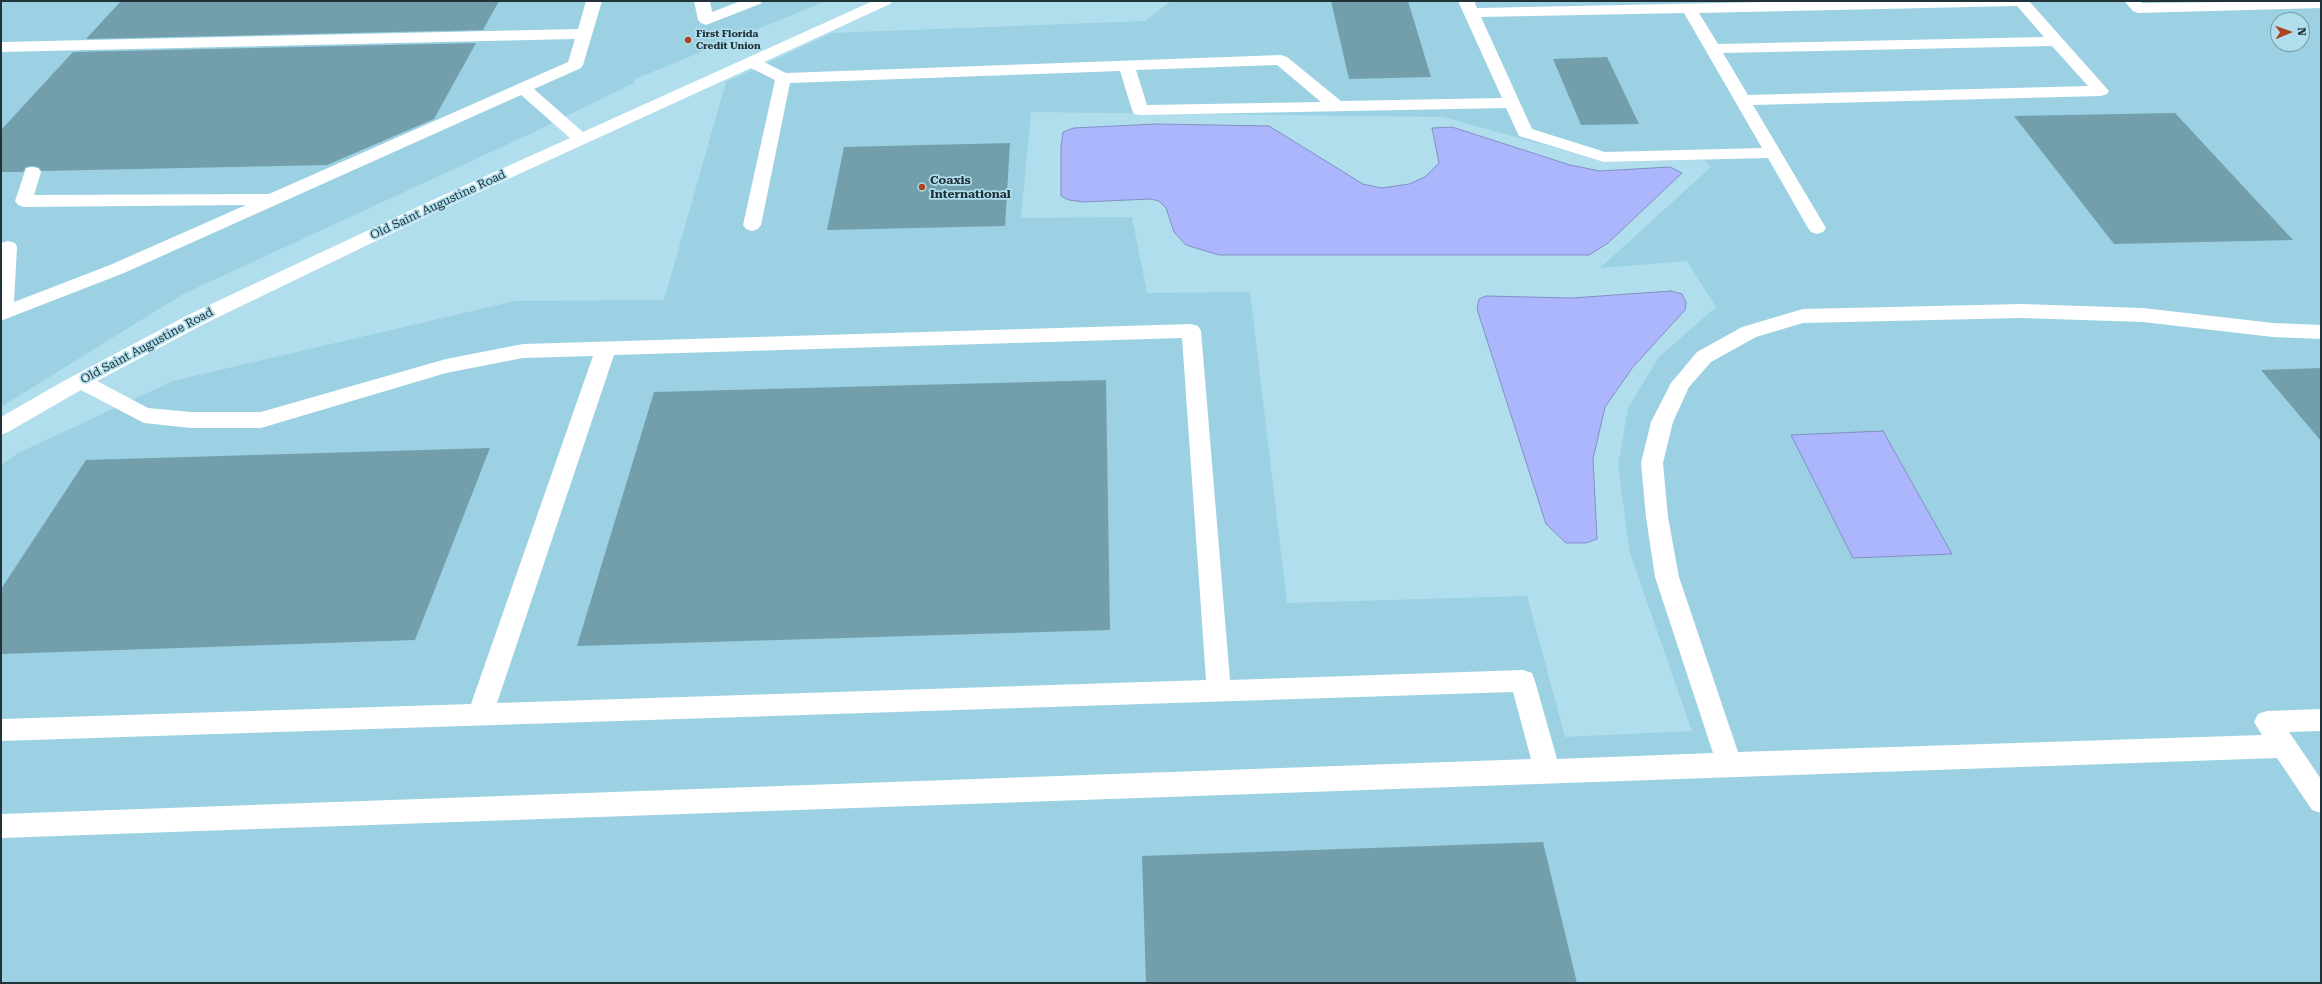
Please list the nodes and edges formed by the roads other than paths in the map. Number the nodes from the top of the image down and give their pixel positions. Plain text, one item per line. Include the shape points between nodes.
1 (594, 1) edge
2 (702, 1) edge
3 (755, 1) edge
4 (885, 1) edge
5 (2021, 1) edge
6 (2132, 1) edge
7 (1536, 6) edge
8 (2318, 6) edge
9 (1469, 7) edge
10 (1688, 8) junction
11 (584, 34) junction
12 (2056, 40) junction
13 (1, 47) edge
14 (1712, 49) junction
15 (752, 62) junction
16 (1127, 66) junction
17 (783, 78) junction
18 (523, 88) junction
19 (1742, 100) junction
20 (1512, 103) junction
21 (1338, 107) junction
22 (582, 139) junction
23 (1773, 153) junction
24 (32, 172) dead end
25 (275, 198) junction
26 (752, 225) dead end
27 (1817, 228) dead end
28 (8, 247) dead end
29 (2321, 332) edge
30 (606, 348) junction
31 (81, 381) junction
32 (1, 428) edge
33 (1219, 691) junction
34 (480, 715) junction
35 (2321, 720) edge
36 (1, 730) edge
37 (2284, 746) junction
38 (1729, 764) junction
39 (1547, 771) junction
40 (2321, 801) edge
41 (1, 826) edge

1 - 11 street
2 - 3 street via 706,20
4 - 15 street, Old Saint Augustine Road
5 - 10 street
5 - 12 street
6 - 8 street via 2138,8
7 - 9 street
7 - 10 street
9 - 20 street
10 - 14 street
11 - 13 street
11 - 18 street via 575,65
12 - 14 street
12 - 19 street via 2101,91
14 - 19 street
15 - 17 street
15 - 22 street, Old Saint Augustine Road
16 - 17 street
16 - 21 street via 1281,60
16 - 21 street via 1140,110
17 - 26 street
18 - 22 street
18 - 25 street
19 - 23 street
20 - 21 street
20 - 23 street via 1525,132 1604,157
22 - 31 street, Old Saint Augustine Road via 195,320
23 - 27 street
24 - 25 street via 24,202
25 - 28 street via 117,269 3,313
29 - 38 street via 2273,330 2143,315 2021,311 1803,316 1749,332 1704,357 1681,383 1662,422 1652,463 1657,517 1667,577
30 - 31 street via 523,351 446,366 261,420 192,420 144,415
30 - 33 street via 1191,331
30 - 34 street
31 - 32 street, Old Saint Augustine Road
33 - 34 street
33 - 39 street via 1523,681
34 - 36 street
35 - 37 street via 2268,722
37 - 38 street
37 - 40 street
38 - 39 street
39 - 41 street

